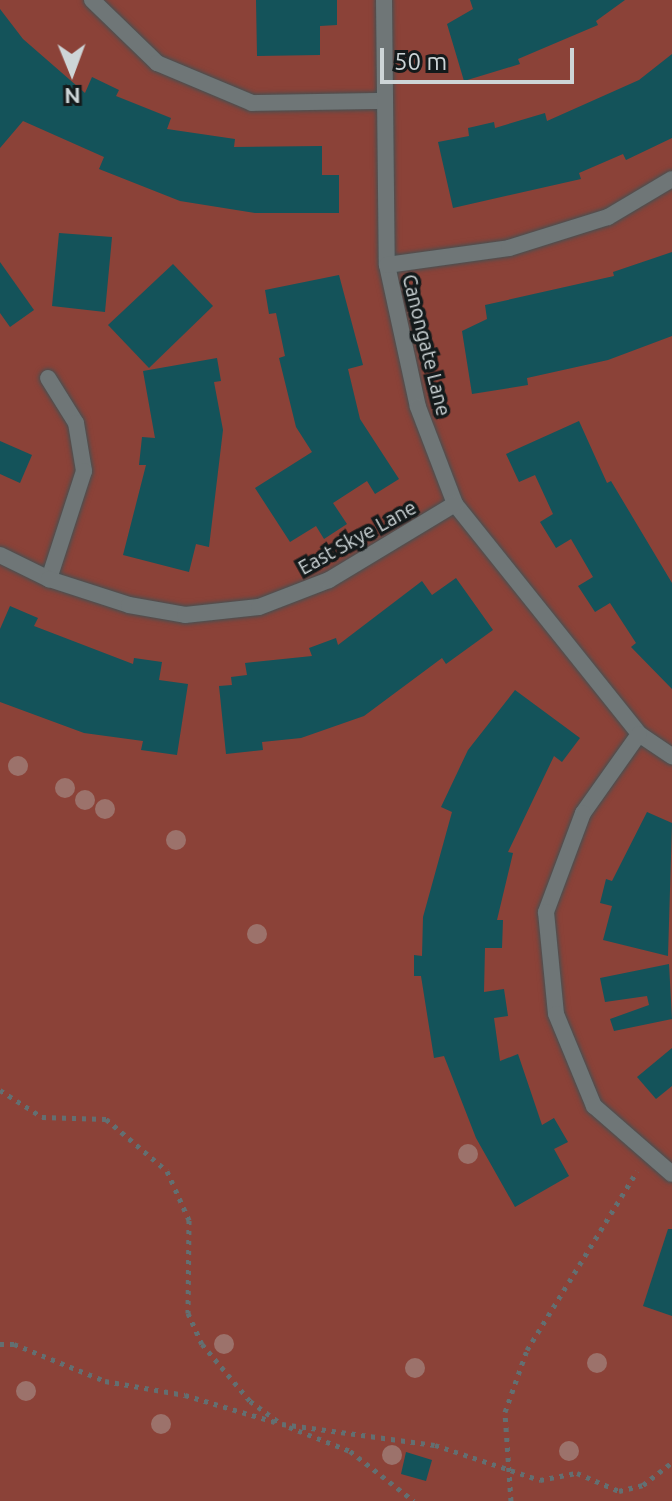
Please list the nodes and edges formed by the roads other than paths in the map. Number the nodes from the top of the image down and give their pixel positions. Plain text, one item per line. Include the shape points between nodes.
1 (92, 0) edge
2 (384, 0) edge
3 (383, 101) junction
4 (672, 179) edge
5 (387, 265) junction
6 (48, 378) dead end
7 (455, 504) junction
8 (0, 555) edge
9 (49, 579) junction
10 (639, 734) junction
11 (672, 756) edge
12 (672, 1174) edge

1 - 3 street via 157,63 252,103
2 - 3 street, Canongate Lane
3 - 5 street, Canongate Lane
4 - 5 street via 608,217 509,248
5 - 7 street, Canongate Lane via 418,407
6 - 9 street via 76,423 84,471
7 - 9 street, East Skye Lane via 329,580 259,607 185,615 129,605
7 - 10 street, Canongate Lane
8 - 9 street, East Skye Lane
10 - 11 street, Canongate Lane
10 - 12 street via 583,813 546,912 556,1014 594,1106

